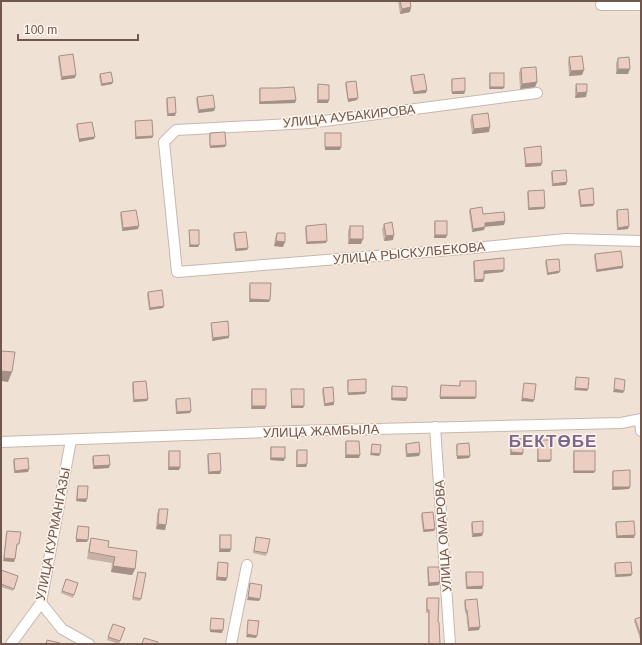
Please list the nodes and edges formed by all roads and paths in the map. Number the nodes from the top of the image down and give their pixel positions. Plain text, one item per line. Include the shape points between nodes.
1 (601, 5) dead end
2 (641, 5) edge
3 (537, 93) dead end
4 (641, 241) edge
5 (177, 272) joint
6 (640, 420) edge
7 (436, 427) junction
8 (641, 432) edge
9 (71, 440) junction
10 (1, 442) edge
11 (247, 565) dead end
12 (41, 603) junction
13 (11, 644) edge
14 (89, 644) edge
15 (231, 644) edge
16 (450, 644) edge

1 - 2 street
3 - 5 street, УЛИЦА АУБАКИРОВА via 309,123 176,130 164,142
4 - 5 street, УЛИЦА РЫСКУЛБЕКОВА via 566,239
6 - 7 street, УЛИЦА ЖАМБЫЛА via 621,423
6 - 8 street
7 - 9 street, УЛИЦА ЖАМБЫЛА
7 - 16 street, УЛИЦА ОМАРОВА
9 - 10 street, УЛИЦА ЖАМБЫЛА
9 - 12 street, УЛИЦА КУРМАНГАЗЫ
11 - 15 street
12 - 13 street, УЛИЦА КУРМАНГАЗЫ
12 - 14 street via 62,629

